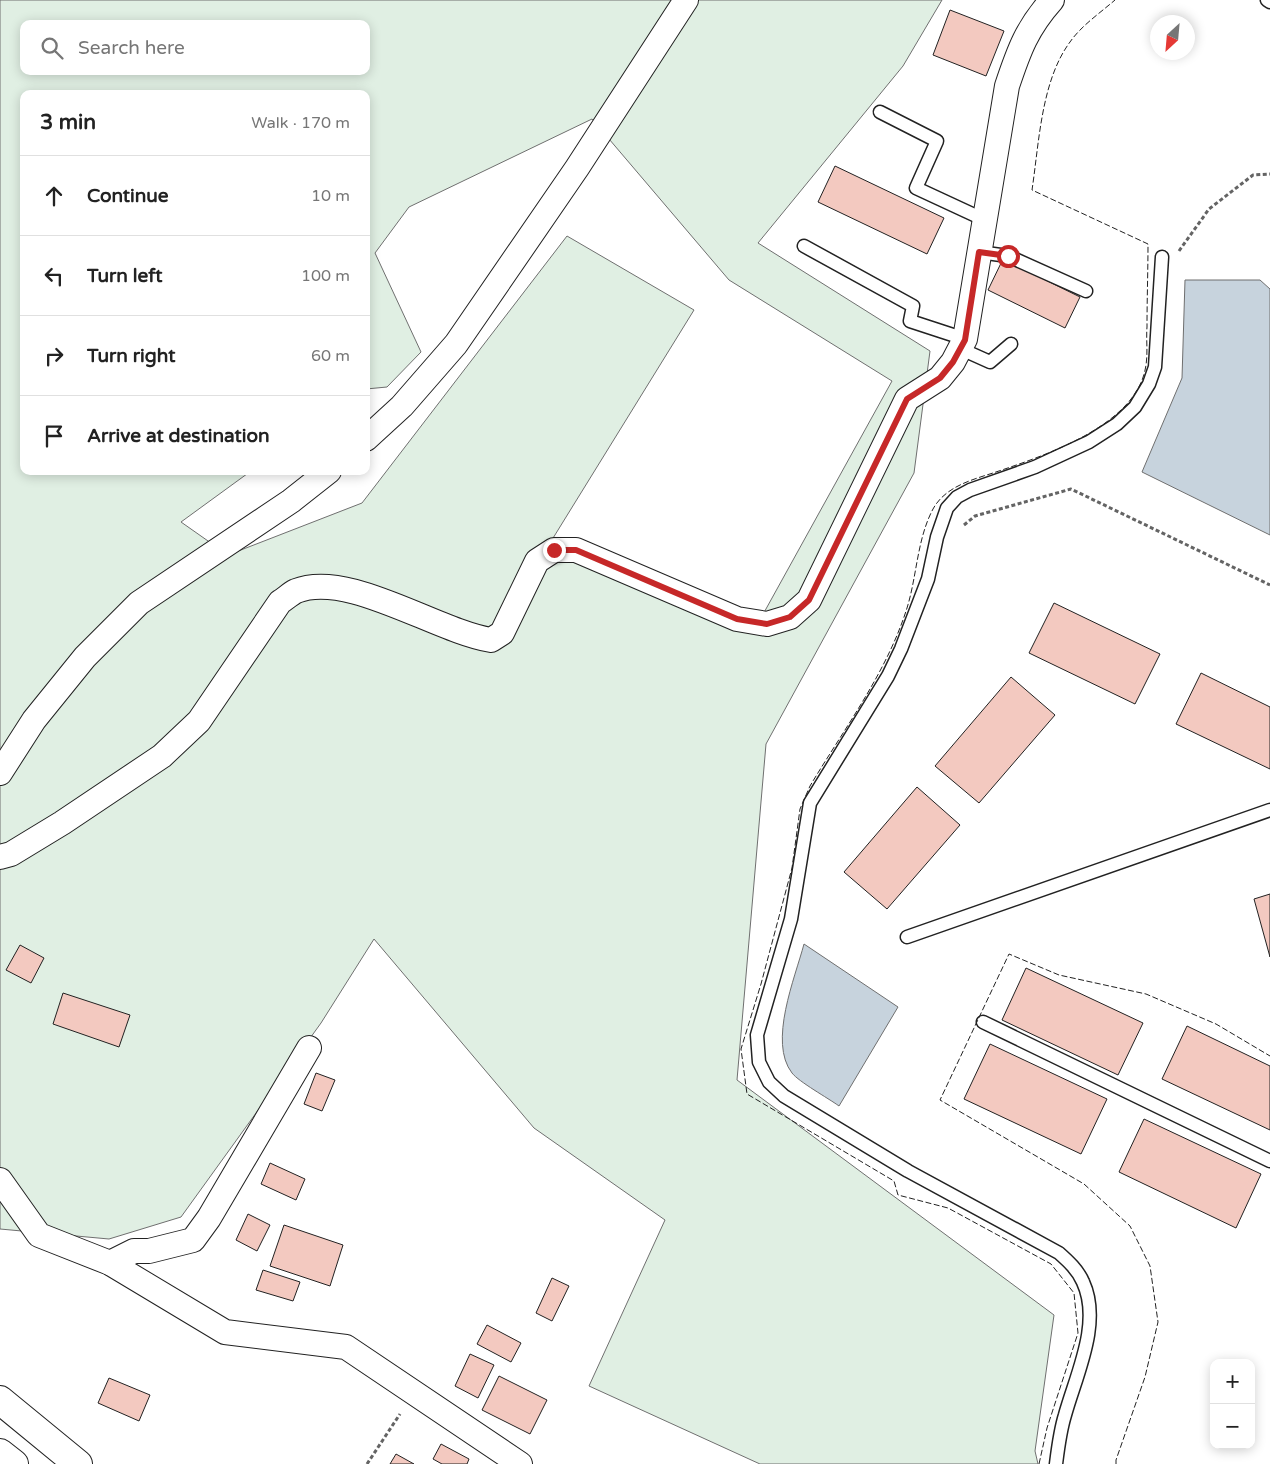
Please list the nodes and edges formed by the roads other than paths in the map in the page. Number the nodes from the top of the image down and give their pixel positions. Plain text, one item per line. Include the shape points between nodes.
1 (686, 0) edge
2 (1052, 0) edge
3 (880, 112) dead end
4 (985, 220) junction
5 (804, 246) dead end
6 (979, 252) junction
7 (1162, 257) road end
8 (1086, 291) dead end
9 (963, 344) junction
10 (1011, 344) dead end
11 (370, 435) edge
12 (324, 475) edge
13 (0, 773) edge
14 (1270, 810) edge
15 (0, 857) edge
16 (907, 936) dead end
17 (983, 1022) dead end
18 (309, 1048) dead end
19 (1270, 1161) edge
20 (0, 1180) edge
21 (110, 1263) junction
22 (0, 1400) edge
23 (0, 1453) edge
24 (14, 1464) edge
25 (78, 1464) edge
26 (520, 1464) edge
27 (1056, 1464) edge

1 - 11 street via 577,168 456,344 402,406
2 - 4 street via 1034,20 1007,86
3 - 4 lane via 937,141 916,188
4 - 6 street
5 - 9 lane via 913,306 910,321
6 - 8 lane via 1008,256
6 - 9 street
7 - 27 lane via 1155,367 1135,407 1118,424 1089,442 1035,467 957,496 947,508 928,579 902,649 810,803 791,919 757,1035 759,1062 769,1082 784,1096 908,1171 1059,1252 1074,1267 1084,1282 1090,1330 1064,1418
9 - 10 lane via 990,362
9 - 15 street via 940,378 907,399 809,600 790,617 767,624 737,619 576,550 554,550 537,561 502,633 491,640 470,637 357,591 328,587 296,591 280,602 199,721 162,756 62,823 11,854
12 - 13 street via 292,501 139,603 84,658 34,720
14 - 16 lane
17 - 19 lane
18 - 21 street via 193,1240 149,1251 134,1251
20 - 21 street via 39,1235
21 - 26 street via 225,1332 346,1348
22 - 25 highway
23 - 24 highway

